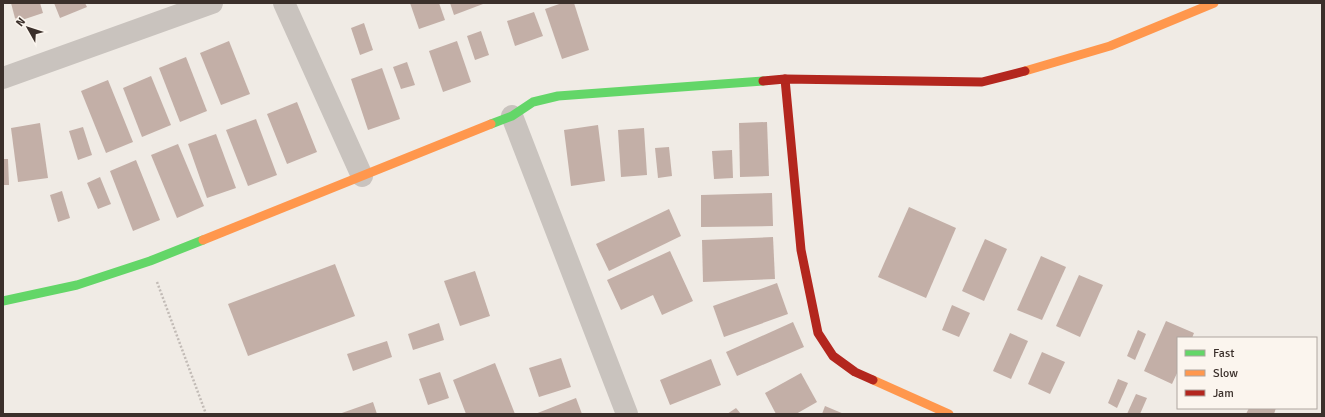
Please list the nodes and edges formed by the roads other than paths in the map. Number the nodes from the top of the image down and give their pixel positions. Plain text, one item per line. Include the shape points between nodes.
1 (212, 3) edge
2 (284, 3) edge
3 (1214, 3) edge
4 (1180, 9) edge
5 (3, 78) edge
6 (786, 79) junction
7 (512, 116) junction
8 (362, 176) junction
9 (3, 302) edge
10 (627, 414) edge
11 (949, 414) edge

1 - 5 street
2 - 8 street
3 - 4 street
4 - 6 street via 1110,46 982,82
6 - 7 street via 558,96 533,102
6 - 11 street via 801,250 818,333 833,356 855,372
7 - 8 street
7 - 10 street
8 - 9 street via 150,261 77,285

